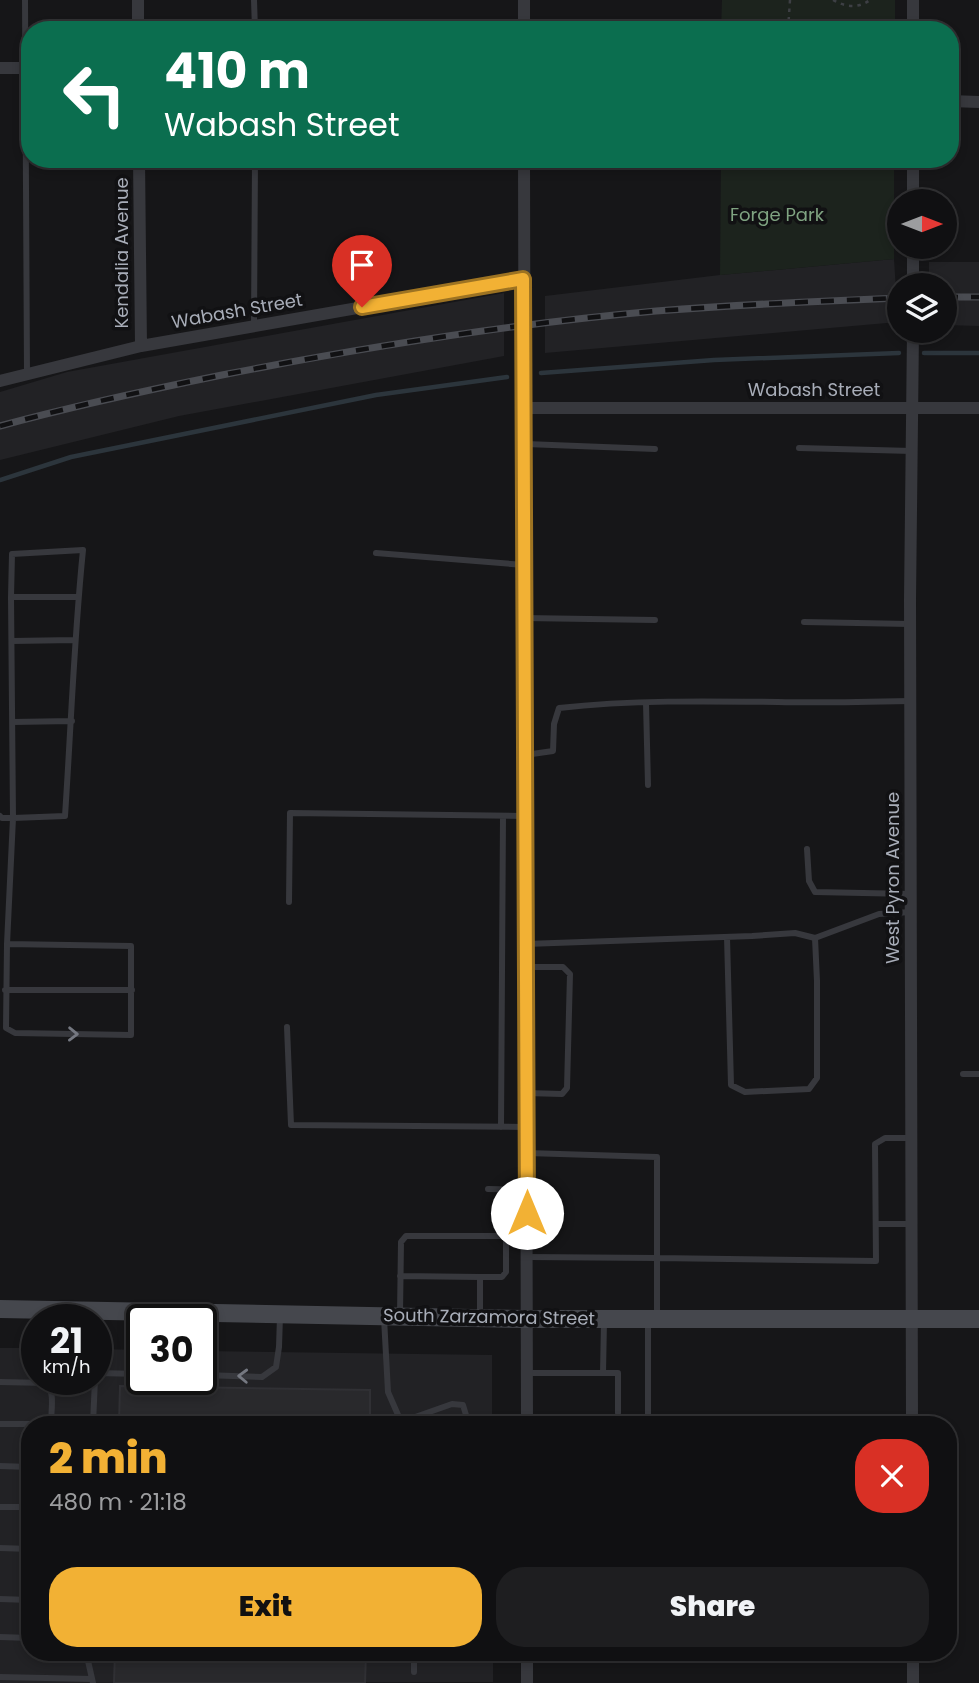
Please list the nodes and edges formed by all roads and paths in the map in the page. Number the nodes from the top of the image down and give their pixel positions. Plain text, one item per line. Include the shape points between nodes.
1 (25, 0) edge
2 (138, 0) edge
3 (254, 0) edge
4 (524, 0) edge
5 (790, 0) edge
6 (833, 0) edge
7 (870, 0) edge
8 (913, 0) edge
9 (26, 21) edge
10 (138, 21) edge
11 (254, 21) edge
12 (524, 21) edge
13 (789, 21) edge
14 (913, 21) edge
15 (0, 68) edge
16 (21, 68) edge
17 (959, 102) edge
18 (979, 102) edge
19 (27, 168) edge
20 (139, 168) edge
21 (255, 168) edge
22 (524, 168) edge
23 (913, 168) edge
24 (913, 189) edge
25 (523, 279) junction
26 (254, 326) junction
27 (913, 343) edge
28 (141, 346) junction
29 (27, 374) junction
30 (0, 381) edge
31 (524, 408) junction
32 (912, 408) junction
33 (979, 408) edge
34 (524, 444) junction
35 (799, 448) dead end
36 (655, 449) dead end
37 (912, 451) junction
38 (376, 553) dead end
39 (524, 565) junction
40 (11, 597) junction
41 (78, 597) junction
42 (524, 618) junction
43 (655, 620) dead end
44 (804, 622) dead end
45 (910, 624) junction
46 (75, 640) junction
47 (12, 641) junction
48 (911, 701) junction
49 (646, 703) junction
50 (72, 721) junction
51 (13, 722) junction
52 (525, 755) junction
53 (648, 785) dead end
54 (503, 816) junction
55 (526, 816) junction
56 (1, 818) edge
57 (13, 818) junction
58 (807, 849) dead end
59 (911, 894) junction
60 (289, 902) dead end
61 (911, 912) junction
62 (727, 937) junction
63 (815, 938) junction
64 (7, 944) junction
65 (526, 944) junction
66 (526, 967) junction
67 (5, 990) junction
68 (132, 990) junction
69 (288, 1027) dead end
70 (963, 1074) dead end
71 (979, 1074) edge
72 (526, 1093) junction
73 (501, 1127) junction
74 (527, 1127) junction
75 (911, 1138) junction
76 (527, 1153) junction
77 (488, 1189) dead end
78 (527, 1190) junction
79 (876, 1224) junction
80 (911, 1224) junction
81 (506, 1236) junction
82 (527, 1236) junction
83 (527, 1257) junction
84 (657, 1258) junction
85 (400, 1276) junction
86 (480, 1277) junction
87 (0, 1309) edge
88 (21, 1310) edge
89 (280, 1314) junction
90 (112, 1315) edge
91 (392, 1316) junction
92 (480, 1318) junction
93 (527, 1319) junction
94 (604, 1319) junction
95 (653, 1319) junction
96 (911, 1319) junction
97 (979, 1319) edge
98 (527, 1373) junction
99 (603, 1373) junction
100 (217, 1376) edge
101 (0, 1382) edge
102 (94, 1395) edge
103 (618, 1413) dead end
104 (51, 1416) edge
105 (93, 1416) edge
106 (399, 1416) edge
107 (420, 1416) edge
108 (466, 1416) edge
109 (527, 1416) edge
110 (648, 1416) edge
111 (912, 1416) edge
112 (0, 1424) edge
113 (21, 1424) edge
114 (0, 1466) edge
115 (21, 1467) edge
116 (0, 1507) edge
117 (21, 1507) edge
118 (0, 1548) edge
119 (21, 1549) edge
120 (0, 1599) edge
121 (21, 1600) edge
122 (0, 1637) edge
123 (21, 1638) edge
124 (88, 1661) edge
125 (414, 1661) edge
126 (527, 1661) edge
127 (913, 1661) edge
128 (414, 1672) dead end
129 (0, 1677) edge
130 (92, 1681) edge
131 (527, 1683) edge
132 (913, 1683) edge

1 - 9 lane
2 - 10 street
3 - 11 lane
4 - 12 street
5 - 13 path
6 - 7 path via 854,7
8 - 14 street
15 - 16 street
17 - 18 street
19 - 29 lane
20 - 28 street, Kendalia Avenue
21 - 26 lane
22 - 25 street
23 - 24 street
25 - 26 street, Wabash Street
25 - 31 street
26 - 28 street, Wabash Street
27 - 32 street, West Pyron Avenue
28 - 29 street, Wabash Street
29 - 30 street, Wabash Street
31 - 32 street, Wabash Street
31 - 34 street
32 - 33 street, Wabash Street
32 - 37 street, West Pyron Avenue
34 - 36 lane
34 - 39 street
35 - 37 lane
37 - 45 street, West Pyron Avenue
38 - 39 lane
39 - 42 street
40 - 41 lane
40 - 41 lane via 12,554 83,550
40 - 47 lane
41 - 46 lane
42 - 43 lane
42 - 52 street
44 - 45 lane
45 - 48 street, West Pyron Avenue
46 - 47 lane
46 - 50 lane
47 - 51 lane
48 - 49 lane
48 - 59 street, West Pyron Avenue
49 - 52 lane via 559,708 553,751
49 - 53 lane
50 - 51 lane
50 - 57 lane via 65,816
51 - 57 lane
52 - 55 street
54 - 55 lane
54 - 60 lane via 290,813
54 - 73 lane
55 - 65 street
56 - 57 lane
57 - 64 lane
58 - 59 lane via 809,881 815,892
59 - 61 street, West Pyron Avenue
61 - 63 lane via 879,914
61 - 75 street, West Pyron Avenue
62 - 63 lane via 795,933
62 - 63 lane via 731,1085 745,1092 809,1089 817,1078
62 - 65 lane
64 - 67 lane
64 - 68 lane via 131,946
65 - 66 street
66 - 72 street
66 - 72 lane via 563,967 570,974 567,1088 562,1094
67 - 68 lane
67 -> 68 lane via 6,1028 15,1033 131,1035
69 - 73 lane via 291,1125
70 - 71 lane
72 - 74 street
73 - 74 lane
74 - 76 street
75 - 79 lane via 885,1138 875,1144
75 - 80 street, West Pyron Avenue
76 - 78 street
76 - 84 lane via 657,1157
77 - 78 lane
78 - 82 street
79 - 80 lane
79 - 84 lane via 876,1261
80 - 96 street, West Pyron Avenue
81 - 82 lane
81 - 85 lane via 406,1236 401,1242
81 - 86 lane via 506,1272 502,1277
82 - 83 street
83 - 84 lane
83 - 93 street
84 - 95 lane
85 - 86 lane
85 - 91 lane
86 - 92 lane
87 - 88 main road, South Zarzamora Street
89 - 90 main road, South Zarzamora Street
89 - 91 main road, South Zarzamora Street
89 -> 100 lane via 276,1367 262,1377
91 - 92 main road, South Zarzamora Street
91 - 106 lane via 388,1392
92 - 93 main road, South Zarzamora Street
93 - 94 main road, South Zarzamora Street
93 - 98 street
94 - 95 main road, South Zarzamora Street
94 - 99 lane
95 - 96 main road, South Zarzamora Street
95 - 110 lane
96 - 97 main road, South Zarzamora Street
96 - 111 street, West Pyron Avenue
98 - 99 lane
98 - 109 street
99 - 103 lane via 618,1373
101 - 104 lane via 50,1385
102 - 105 lane
107 - 108 lane via 452,1404 463,1405
112 - 113 lane
114 - 115 lane
116 - 117 lane
118 - 119 lane
120 - 121 lane
122 - 123 lane
124 - 130 lane
125 - 128 lane
126 - 131 street
127 - 132 street
129 - 130 lane

